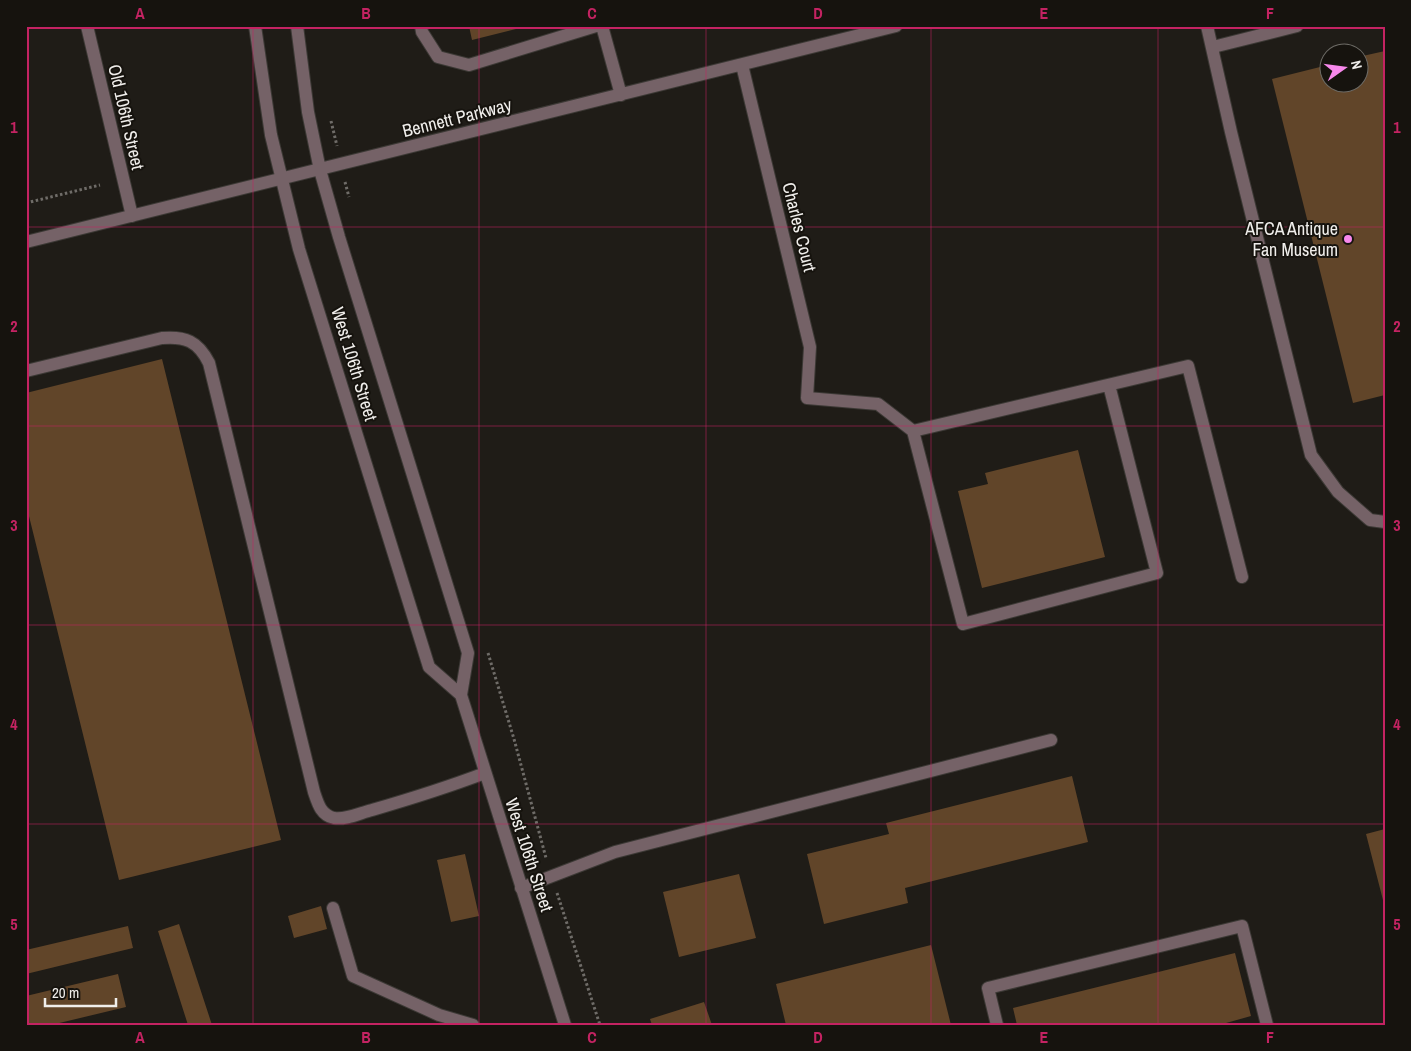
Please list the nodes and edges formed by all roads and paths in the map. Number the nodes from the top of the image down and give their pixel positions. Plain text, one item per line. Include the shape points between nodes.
1 (87, 26) edge
2 (255, 26) edge
3 (297, 26) edge
4 (421, 26) edge
5 (596, 26) edge
6 (602, 26) edge
7 (896, 26) edge
8 (1207, 26) edge
9 (1297, 26) edge
10 (1212, 47) junction
11 (742, 65) junction
12 (621, 95) junction
13 (320, 170) junction
14 (281, 180) junction
15 (100, 185) dead end
16 (26, 203) edge
17 (132, 216) junction
18 (26, 242) edge
19 (26, 371) edge
20 (1108, 385) junction
21 (913, 430) junction
22 (1385, 522) edge
23 (1242, 577) dead end
24 (461, 695) junction
25 (1050, 740) dead end
26 (485, 773) junction
27 (521, 888) junction
28 (333, 908) dead end
29 (564, 1024) edge
30 (473, 1025) edge
31 (997, 1025) edge
32 (1267, 1025) edge

1 - 17 street, Old 106th Street
2 - 14 street, West 106th Street via 262,83
3 - 13 street, West 106th Street via 308,112
4 - 5 street via 438,57 469,65
6 - 12 street
7 - 11 street, Bennett Parkway
8 - 10 street
9 - 10 street
10 - 22 street via 1311,455 1338,492 1370,520
11 - 12 street, Bennett Parkway
11 - 21 street, Charles Court via 810,347 807,398 878,404
12 - 13 street, Bennett Parkway
13 - 14 street, Bennett Parkway
13 - 24 street, West 106th Street via 468,653
14 - 17 street, Bennett Parkway
14 - 24 street, West 106th Street via 299,249 429,667
15 - 16 path
17 - 18 street, Bennett Parkway
19 - 26 street via 177,336 204,353 319,808 334,818 353,816
20 - 21 street
20 - 21 street via 1157,573 963,624
20 - 23 street via 1188,366
24 - 26 street, West 106th Street
25 - 27 street via 615,852
26 - 27 street, West 106th Street
27 - 29 street, West 106th Street
28 - 30 street via 353,976 439,1015
31 - 32 street via 988,988 1242,926

